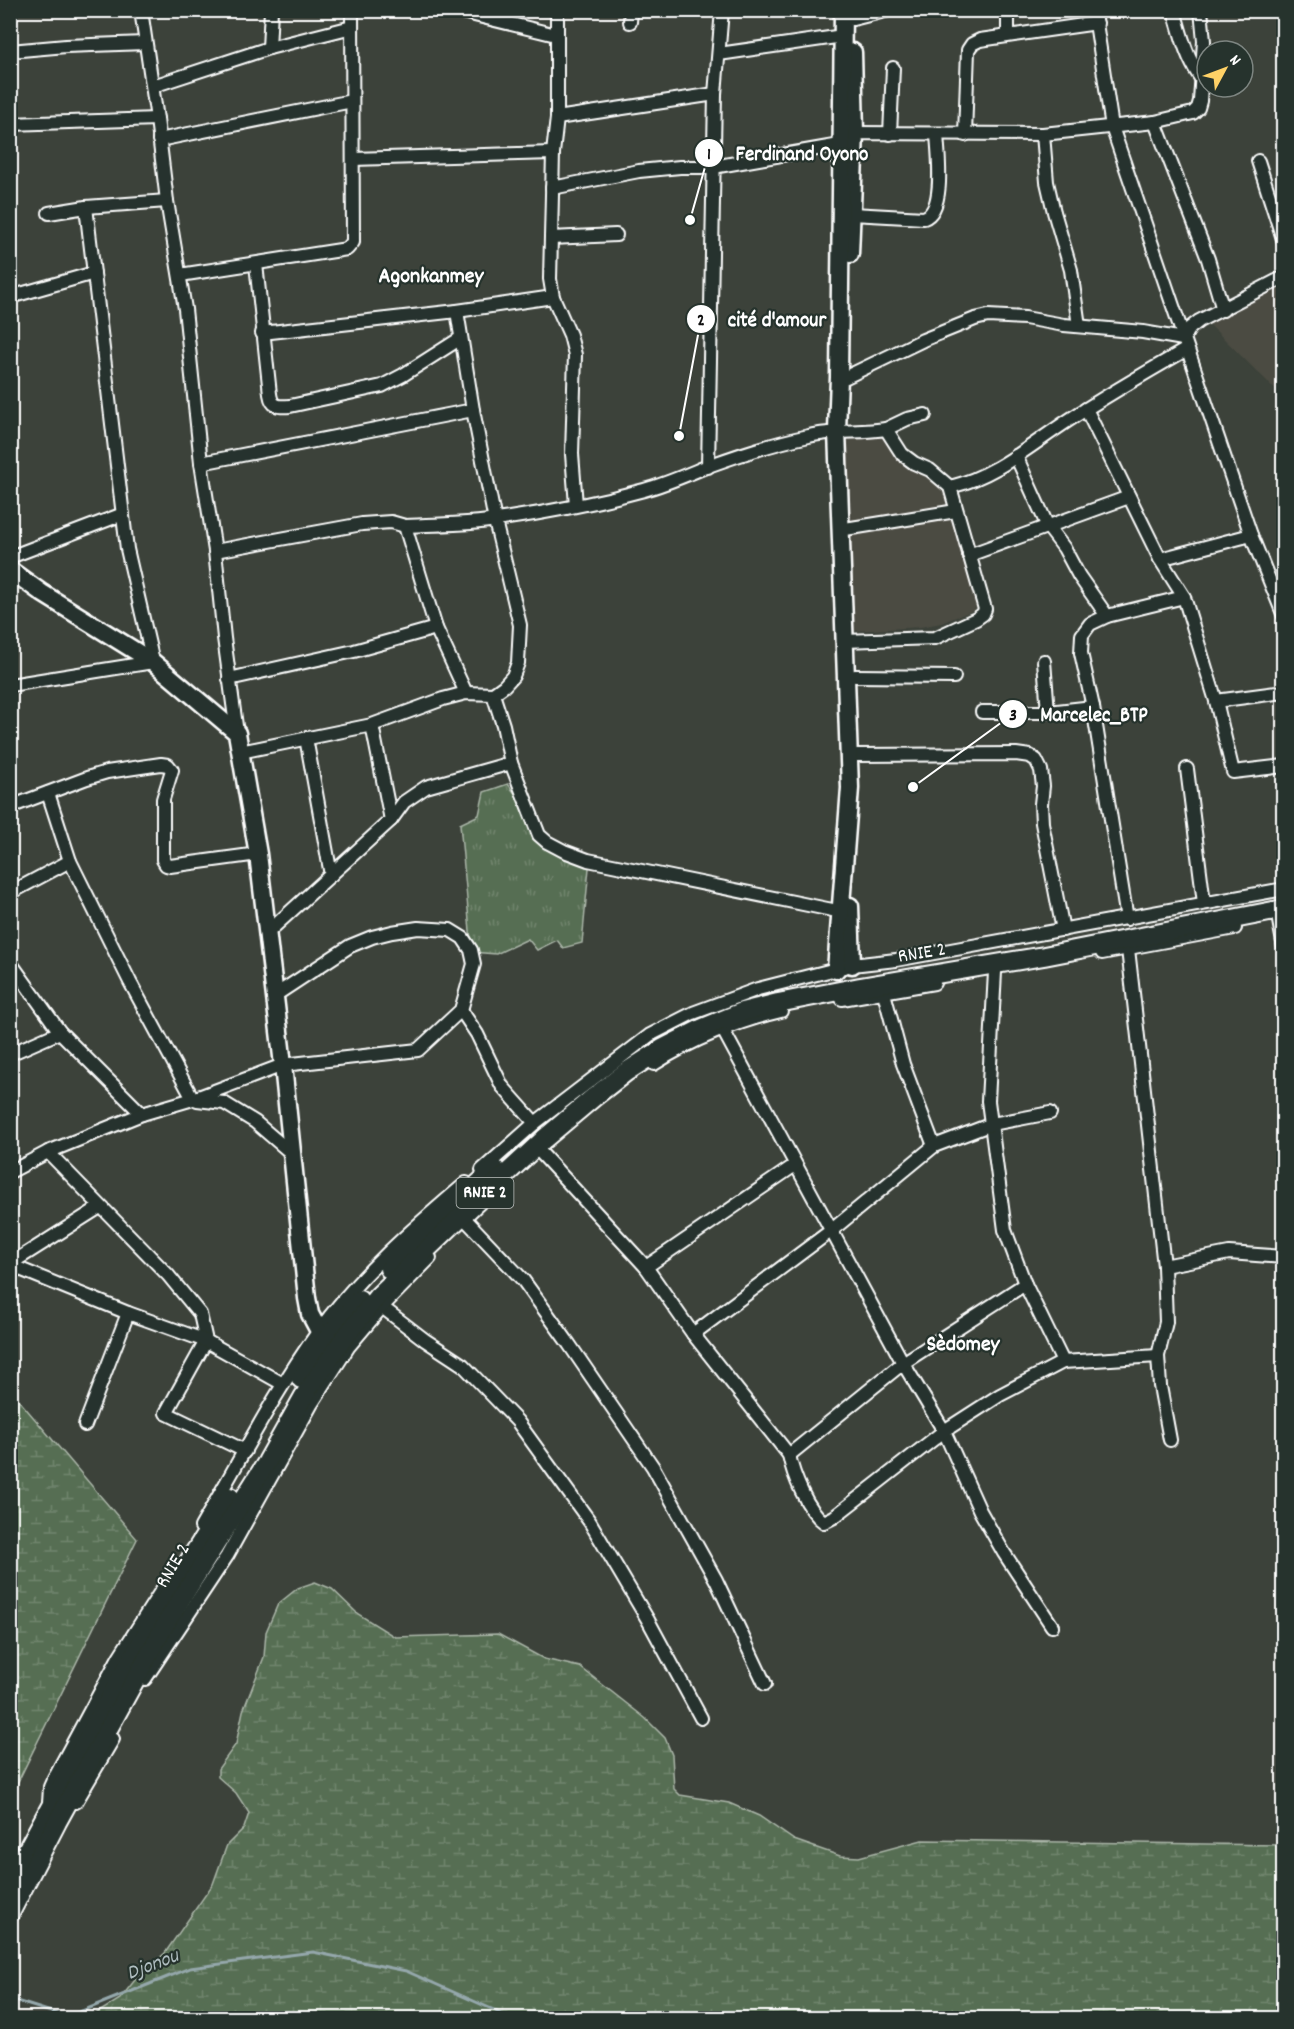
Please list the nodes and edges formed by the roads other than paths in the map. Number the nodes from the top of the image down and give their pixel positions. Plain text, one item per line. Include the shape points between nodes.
1 (141, 10) edge
2 (272, 10) edge
3 (352, 10) edge
4 (454, 10) edge
5 (557, 10) edge
6 (722, 10) edge
7 (889, 10) edge
8 (1008, 10) edge
9 (1174, 10) edge
10 (1201, 10) edge
11 (849, 13) edge
12 (1095, 16) edge
13 (352, 27) junction
14 (556, 35) junction
15 (1008, 35) junction
16 (843, 36) junction
17 (1204, 39) edge
18 (146, 43) junction
19 (269, 48) junction
20 (10, 51) edge
21 (719, 54) junction
22 (893, 68) dead end
23 (1195, 70) edge
24 (153, 86) junction
25 (715, 94) junction
26 (1200, 99) edge
27 (352, 101) junction
28 (557, 118) junction
29 (157, 119) junction
30 (1155, 122) junction
31 (10, 124) edge
32 (1112, 127) junction
33 (855, 134) junction
34 (890, 134) junction
35 (937, 134) junction
36 (1043, 134) junction
37 (965, 135) junction
38 (159, 140) junction
39 (840, 145) junction
40 (552, 153) junction
41 (352, 159) junction
42 (1258, 161) dead end
43 (713, 166) junction
44 (552, 188) junction
45 (167, 201) junction
46 (86, 207) junction
47 (50, 213) dead end
48 (852, 214) junction
49 (616, 235) dead end
50 (551, 238) junction
51 (1284, 242) edge
52 (256, 264) junction
53 (94, 273) junction
54 (180, 275) junction
55 (1284, 276) edge
56 (10, 297) edge
57 (553, 297) junction
58 (844, 297) junction
59 (1223, 310) junction
60 (457, 311) junction
61 (1079, 326) junction
62 (262, 333) junction
63 (461, 338) junction
64 (1185, 344) junction
65 (846, 377) junction
66 (1086, 409) junction
67 (472, 410) junction
68 (925, 415) dead end
69 (886, 429) junction
70 (842, 431) junction
71 (1016, 456) junction
72 (201, 463) junction
73 (708, 467) junction
74 (950, 487) junction
75 (1129, 497) junction
76 (576, 505) junction
77 (956, 511) junction
78 (123, 514) junction
79 (495, 521) junction
80 (405, 526) junction
81 (1048, 527) junction
82 (844, 530) junction
83 (1251, 535) junction
84 (215, 551) junction
85 (969, 555) junction
86 (10, 557) edge
87 (1160, 559) junction
88 (10, 570) edge
89 (1184, 597) junction
90 (1107, 616) junction
91 (1284, 616) edge
92 (436, 628) junction
93 (848, 641) junction
94 (1044, 661) dead end
95 (153, 662) junction
96 (855, 676) junction
97 (954, 677) dead end
98 (229, 679) junction
99 (10, 685) edge
100 (1284, 692) edge
101 (466, 693) junction
102 (493, 693) junction
103 (1216, 701) junction
104 (1094, 707) junction
105 (982, 712) dead end
106 (1048, 712) junction
107 (372, 725) junction
108 (237, 734) junction
109 (306, 738) junction
110 (240, 752) junction
111 (857, 755) junction
112 (511, 763) junction
113 (1284, 766) edge
114 (1187, 769) dead end
115 (48, 793) junction
116 (10, 807) edge
117 (391, 820) junction
118 (258, 854) junction
119 (70, 861) junction
120 (331, 875) junction
121 (1284, 889) edge
122 (10, 893) edge
123 (1204, 903) junction
124 (1281, 911) edge
125 (842, 912) junction
126 (1127, 919) junction
127 (1063, 930) junction
128 (267, 933) junction
129 (1284, 948) edge
130 (1128, 949) junction
131 (10, 962) edge
132 (995, 972) junction
133 (850, 983) junction
134 (884, 993) junction
135 (274, 996) junction
136 (461, 1010) junction
137 (723, 1030) junction
138 (60, 1032) junction
139 (10, 1054) edge
140 (283, 1065) junction
141 (193, 1099) junction
142 (1050, 1113) dead end
143 (141, 1114) junction
144 (535, 1123) junction
145 (992, 1124) junction
146 (934, 1146) junction
147 (48, 1152) junction
148 (291, 1153) junction
149 (541, 1153) junction
150 (795, 1165) junction
151 (10, 1172) edge
152 (100, 1207) junction
153 (467, 1221) junction
154 (832, 1230) junction
155 (1284, 1257) edge
156 (10, 1265) edge
157 (1164, 1266) junction
158 (646, 1267) junction
159 (1025, 1284) junction
160 (382, 1307) junction
161 (128, 1313) junction
162 (693, 1334) junction
163 (329, 1337) junction
164 (206, 1341) junction
165 (1158, 1356) junction
166 (1063, 1362) junction
167 (903, 1363) junction
168 (283, 1384) junction
169 (85, 1425) dead end
170 (944, 1431) junction
171 (1170, 1440) dead end
172 (245, 1451) junction
173 (789, 1455) junction
174 (1052, 1626) dead end
175 (765, 1684) dead end
176 (701, 1718) dead end
177 (53, 1817) junction
178 (10, 1881) edge
179 (10, 1913) edge

1 - 18 street
2 - 19 street
3 - 13 street
4 - 14 street
5 - 14 street
6 - 21 street
7 - 11 street
8 - 15 street
9 - 23 street
10 - 17 street
11 - 16 main road
11 - 33 main road
12 - 15 street
12 - 32 street
13 - 19 street
13 - 27 street
14 - 28 street
15 - 37 street via 980,40 968,50
16 - 21 street
16 - 39 main road
18 - 20 street
18 - 24 street
19 - 24 street
21 - 25 street
22 - 34 street
24 - 29 street
25 - 28 street
25 - 43 street
26 - 30 street via 1193,113
27 - 38 street
27 - 41 street
28 - 40 street
29 - 31 street
29 - 38 street
30 - 32 street
30 - 59 street via 1208,259
32 - 36 street
32 - 64 street
33 - 34 street
33 - 39 street
33 - 48 main road
34 - 35 street
35 - 37 street
35 - 48 street via 939,184 929,216
36 - 37 street
36 - 61 street via 1047,182 1071,270
38 - 45 street
39 - 43 street
39 - 58 main road
40 - 41 street
40 - 44 street
41 - 52 street via 351,246
42 - 51 street
43 - 44 street via 639,171
43 - 73 street
44 - 50 street
45 - 46 street
45 - 54 street
46 - 47 street
46 - 53 street
48 - 58 main road
49 - 50 street
50 - 57 street
52 - 54 street
52 - 62 street
53 - 56 street
53 - 78 street
54 - 72 street
55 - 59 street
57 - 60 street
57 - 76 street via 575,355 572,454
58 - 65 main road
58 - 70 main road via 839,377
59 - 64 street via 1190,328
60 - 62 street
60 - 63 street
61 - 64 street
61 - 65 street via 988,316 922,340
62 - 63 street via 272,403 282,407 382,386
63 - 67 street
64 - 66 street
64 - 83 street
65 - 70 main road
66 - 71 street
66 - 75 street
67 - 72 street
67 - 79 street
68 - 69 street
69 - 70 street
69 - 74 street via 902,454
70 - 73 street via 775,444
70 - 82 main road
71 - 74 street via 968,483
71 - 81 street
72 - 84 street
73 - 76 street via 643,490
74 - 77 street
75 - 81 street
75 - 87 street
76 - 79 street
77 - 82 street
77 - 85 street
78 - 86 street
78 - 95 street via 127,549
79 - 80 street
79 - 102 street via 520,625 518,663 513,676
80 - 84 street via 391,522 362,524
80 - 92 street
81 - 85 street
81 - 90 street
82 - 93 main road
83 - 87 street
83 - 91 street
84 - 98 street
85 - 93 street via 984,604 983,614 935,638
87 - 89 street
88 - 95 main road
89 - 90 street
89 - 103 street
90 - 104 street via 1090,624 1082,635 1081,653
92 - 98 street
92 - 101 street
93 - 96 main road
93 - 125 main road via 850,788
94 - 106 street
95 - 99 street
95 - 108 main road
96 - 97 street
96 - 111 main road
98 - 108 street
100 - 103 street
101 - 102 street
101 - 107 street
102 - 112 street
103 - 113 street via 1233,772
104 - 106 street
104 - 126 street
105 - 106 street
107 - 109 street
107 - 117 street
108 - 110 main road
109 - 110 street
109 - 120 street
110 - 118 main road
111 - 127 street via 1016,754 1036,760 1043,786 1042,823
111 - 133 main road
112 - 117 street via 426,787 404,802
112 - 125 street via 539,835 564,851 588,860
114 - 123 street
115 - 116 street
115 - 118 street via 107,772 168,765 172,770 163,799 166,865
115 - 119 street
117 - 120 street
118 - 128 main road
119 - 122 street
119 - 141 street
120 - 128 street
121 - 123 street
123 - 126 street
124 - 129 street
124 - 130 street
124 - 133 highway, RNIE 2 / RNIE 2 via 1050,944
125 - 133 main road via 837,943
126 - 127 street
127 - 133 street via 896,960
128 - 135 main road
130 - 132 street
130 - 157 street
131 - 138 street
132 - 134 street
132 - 145 street via 988,1101
133 - 134 street
133 - 137 street
133 - 144 street via 758,989 693,1013 650,1035
133 - 163 highway, RNIE 2 / RNIE 2 via 754,999 695,1022 652,1045 476,1185 366,1292
134 - 146 street via 903,1064
135 - 136 street via 350,946 372,937 418,928 450,930 463,938 474,964
135 - 140 main road
136 - 140 street via 418,1050
136 - 144 street via 502,1086
137 - 149 street via 658,1061 610,1094
137 - 150 street
138 - 139 street
138 - 143 street
140 - 141 street
140 - 148 main road
141 - 143 street
141 - 148 street via 224,1103 255,1122
142 - 145 street
143 - 147 street
144 - 163 street via 356,1284
145 - 146 street
145 - 159 street via 1005,1230
146 - 154 street
147 - 151 street
147 - 152 street
148 - 163 main road via 310,1314
149 - 153 street
149 - 158 street
150 - 154 street
150 - 158 street
152 - 156 street
152 - 164 street via 168,1275 200,1314
153 - 160 street
153 - 175 street via 523,1280 653,1467 716,1580
154 - 162 street
154 - 167 street
155 - 157 street via 1229,1253
156 - 161 street
157 - 165 street via 1166,1322
158 - 162 street
159 - 166 street
159 - 167 street
160 - 176 street via 463,1365 517,1421 590,1522
160 - 177 street via 349,1346 311,1405 227,1556 149,1672 84,1791 78,1800
161 - 164 street
161 - 169 street
162 - 173 street
163 - 168 street
163 - 177 highway, RNIE 2 / RNIE 2 via 129,1662
164 - 168 street
164 - 172 street via 166,1413
165 - 166 street
165 - 171 street
166 - 170 street via 1000,1395
167 - 170 street
167 - 173 street
168 - 172 street
170 - 173 street via 824,1522 815,1516 792,1471
170 - 174 street via 980,1511
172 - 177 street via 119,1657 54,1778 50,1787
177 - 178 highway, RNIE 2 / RNIE 2
177 - 179 highway, RNIE 2 / RNIE 2

